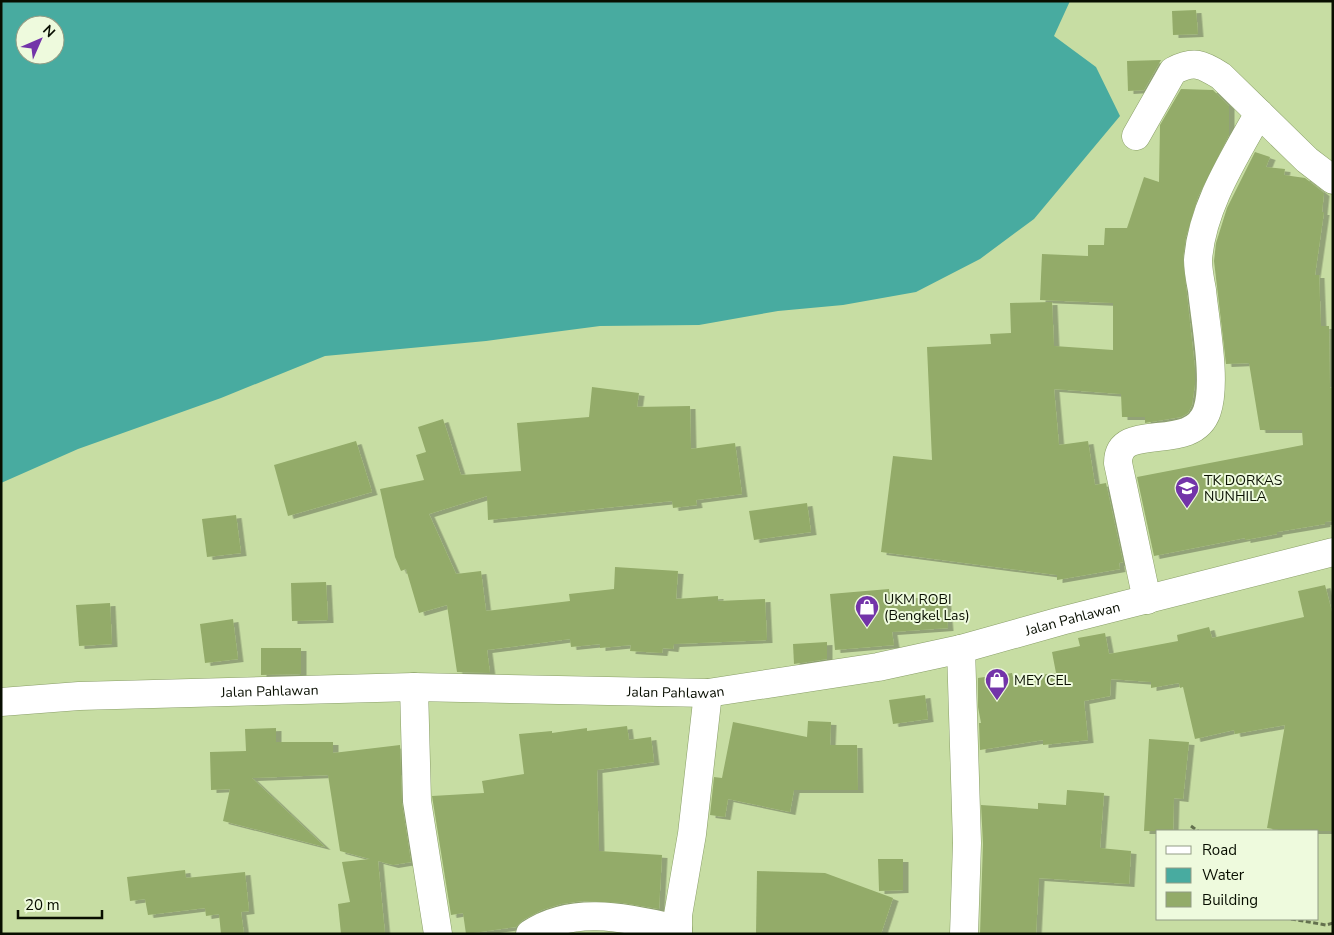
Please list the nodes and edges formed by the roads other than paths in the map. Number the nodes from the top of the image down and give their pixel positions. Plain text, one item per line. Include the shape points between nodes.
1 (1259, 113) junction
2 (1136, 136) dead end
3 (1333, 180) edge
4 (1333, 552) edge
5 (1147, 600) junction
6 (962, 649) junction
7 (414, 687) junction
8 (708, 693) junction
9 (1, 702) edge
10 (678, 931) edge
11 (438, 934) edge
12 (530, 934) edge
13 (964, 934) edge

1 - 2 main road via 1221,76 1194,63 1173,71
1 - 3 main road via 1307,160
1 - 5 main road via 1219,185 1200,244 1198,262 1210,382 1207,410 1194,428 1127,442 1118,455
4 - 5 main road, Jalan Pahlawan
5 - 6 main road, Jalan Pahlawan
6 - 8 main road, Jalan Pahlawan via 878,667
6 - 13 main road via 967,843
7 - 8 main road, Jalan Pahlawan
7 - 9 main road, Jalan Pahlawan via 78,696
7 - 11 main road via 416,801
8 - 10 main road
10 - 12 main road via 621,917 586,916 543,926

